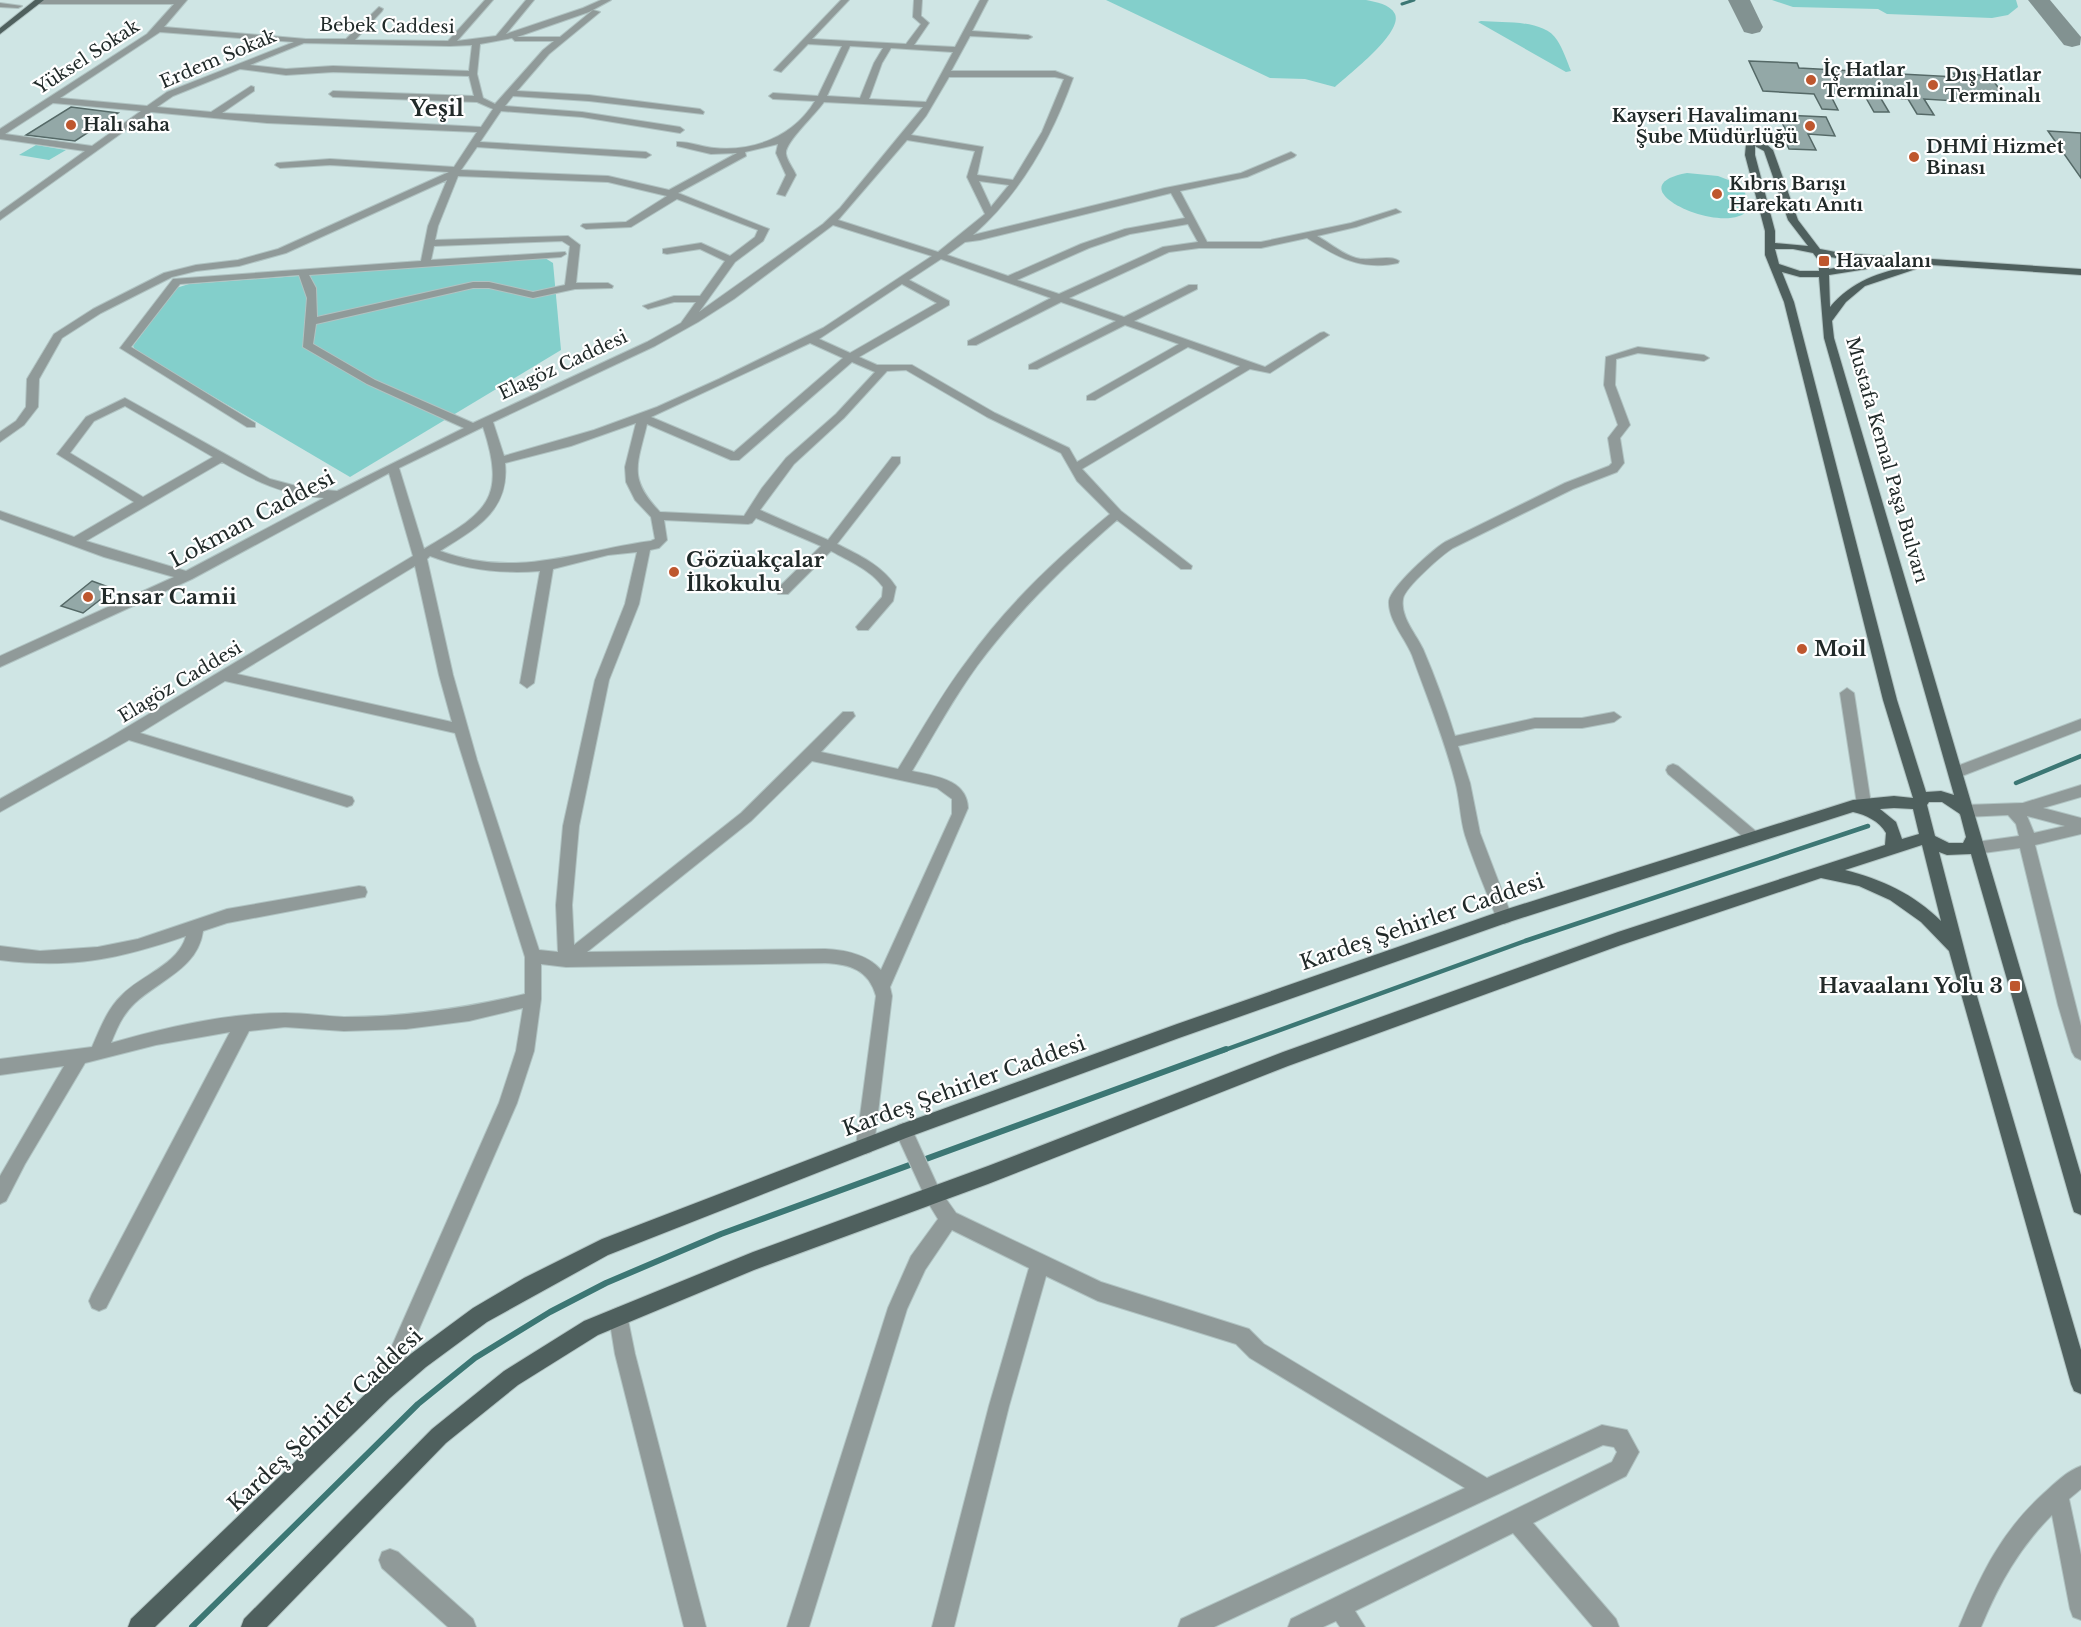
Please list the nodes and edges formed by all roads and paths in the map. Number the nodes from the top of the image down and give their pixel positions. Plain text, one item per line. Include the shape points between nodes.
1 (25, 0) edge
2 (489, 0) edge
3 (530, 0) edge
4 (608, 0) edge
5 (845, 0) edge
6 (918, 0) edge
7 (984, 0) edge
8 (39, 1) edge
9 (182, 1) edge
10 (0, 5) edge
11 (18, 6) junction
12 (379, 9) dead end
13 (0, 20) edge
14 (159, 29) junction
15 (0, 32) edge
16 (967, 33) junction
17 (1028, 37) dead end
18 (497, 39) junction
19 (560, 39) junction
20 (306, 41) junction
21 (806, 41) junction
22 (476, 42) junction
23 (347, 43) junction
24 (450, 44) junction
25 (847, 44) junction
26 (888, 46) junction
27 (908, 47) junction
28 (958, 50) junction
29 (238, 67) junction
30 (778, 70) dead end
31 (473, 74) junction
32 (946, 74) junction
33 (251, 88) dead end
34 (512, 93) junction
35 (333, 94) dead end
36 (773, 96) dead end
37 (479, 99) junction
38 (821, 99) junction
39 (53, 100) junction
40 (864, 100) junction
41 (929, 105) junction
42 (498, 108) junction
43 (148, 109) junction
44 (700, 112) dead end
45 (213, 115) junction
46 (484, 130) junction
47 (680, 130) dead end
48 (0, 135) edge
49 (787, 137) junction
50 (904, 137) junction
51 (474, 144) junction
52 (680, 144) dead end
53 (752, 148) junction
54 (91, 149) junction
55 (1291, 154) dead end
56 (645, 155) dead end
57 (280, 165) dead end
58 (455, 172) junction
59 (972, 177) junction
60 (1013, 183) junction
61 (1174, 189) junction
62 (673, 194) junction
63 (782, 194) dead end
64 (1396, 212) dead end
65 (990, 214) junction
66 (0, 217) edge
67 (1191, 220) junction
68 (832, 221) junction
69 (586, 226) dead end
70 (1311, 236) junction
71 (961, 238) junction
72 (430, 243) junction
73 (1204, 245) junction
74 (1771, 246) junction
75 (666, 251) dead end
76 (1817, 251) junction
77 (561, 254) dead end
78 (938, 255) junction
79 (731, 260) junction
80 (1394, 261) dead end
81 (425, 264) junction
82 (1774, 266) junction
83 (1911, 269) junction
84 (302, 272) junction
85 (2081, 272) edge
86 (1824, 273) junction
87 (902, 280) junction
88 (1008, 280) junction
89 (2081, 280) edge
90 (608, 286) dead end
91 (570, 287) junction
92 (1193, 287) dead end
93 (1060, 298) junction
94 (702, 299) junction
95 (648, 306) dead end
96 (1123, 321) junction
97 (310, 322) junction
98 (1826, 322) junction
99 (684, 326) junction
100 (1324, 335) dead end
101 (810, 339) junction
102 (972, 343) dead end
103 (1186, 344) junction
104 (849, 358) junction
105 (1704, 358) dead end
106 (1249, 365) junction
107 (1033, 367) dead end
108 (873, 368) junction
109 (1091, 398) dead end
110 (643, 418) junction
111 (487, 421) junction
112 (250, 425) dead end
113 (474, 428) junction
114 (0, 438) edge
115 (223, 456) junction
116 (896, 460) dead end
117 (500, 462) junction
118 (393, 466) junction
119 (1075, 468) junction
120 (340, 495) junction
121 (143, 502) junction
122 (753, 512) junction
123 (1117, 514) junction
124 (0, 515) edge
125 (657, 516) junction
126 (75, 542) junction
127 (830, 545) junction
128 (644, 546) junction
129 (426, 555) junction
130 (547, 566) junction
131 (1186, 566) dead end
132 (187, 576) junction
133 (783, 591) dead end
134 (863, 627) dead end
135 (4, 657) edge
136 (224, 676) junction
137 (527, 683) dead end
138 (1847, 693) dead end
139 (849, 716) dead end
140 (1614, 717) dead end
141 (2081, 723) edge
142 (461, 729) junction
143 (127, 734) junction
144 (1451, 742) junction
145 (809, 755) junction
146 (1673, 770) dead end
147 (1957, 772) junction
148 (902, 775) junction
149 (2081, 791) edge
150 (2066, 796) junction
151 (347, 801) dead end
152 (1920, 802) junction
153 (1859, 805) junction
154 (0, 806) edge
155 (2016, 809) junction
156 (1965, 810) junction
157 (2081, 826) edge
158 (1753, 837) junction
159 (1927, 838) junction
160 (2026, 841) junction
161 (1975, 843) junction
162 (1891, 848) junction
163 (1817, 872) junction
164 (360, 892) dead end
165 (1504, 917) junction
166 (196, 926) junction
167 (1956, 952) junction
168 (0, 953) edge
169 (533, 957) junction
170 (566, 960) junction
171 (882, 986) junction
172 (532, 999) junction
173 (2074, 1006) edge
174 (244, 1023) junction
175 (2081, 1049) edge
176 (97, 1054) junction
177 (79, 1057) junction
178 (0, 1067) edge
179 (904, 1131) junction
180 (865, 1146) junction
181 (0, 1195) edge
182 (933, 1195) junction
183 (2081, 1206) edge
184 (950, 1219) junction
185 (1040, 1263) junction
186 (99, 1301) dead end
187 (619, 1317) junction
188 (2081, 1384) edge
189 (383, 1391) junction
190 (2081, 1476) edge
191 (1486, 1489) junction
192 (2058, 1494) junction
193 (1516, 1520) junction
194 (390, 1560) dead end
195 (1339, 1607) junction
196 (2081, 1610) edge
197 (139, 1627) edge
198 (252, 1627) edge
199 (465, 1627) edge
200 (695, 1627) edge
201 (798, 1627) edge
202 (943, 1627) edge
203 (1189, 1627) edge
204 (1299, 1627) edge
205 (1354, 1627) edge
206 (1608, 1627) edge
207 (1970, 1627) edge

1 - 11 main road
2 - 24 street
3 - 18 street
4 - 18 street, Bebek Caddesi
4 - 19 street
5 - 21 street
6 - 27 street via 917,18 925,23
7 - 16 street, Elagöz Caddesi
8 - 9 street
8 - 15 main road
9 - 14 street, Yüksel Sokak
10 - 11 street
11 - 13 main road
12 - 23 street
14 - 20 street, Bebek Caddesi
14 - 39 street, Yüksel Sokak
16 - 17 street
16 - 28 street, Elagöz Caddesi
18 - 19 street
18 - 22 street, Bebek Caddesi
19 - 34 street
20 - 23 street, Bebek Caddesi
20 - 29 street, Erdem Sokak
21 - 25 street
21 - 30 street
22 - 24 street, Bebek Caddesi
22 - 31 street
23 - 24 street, Bebek Caddesi
25 - 26 street
25 - 38 street
26 - 27 street
26 - 40 street
27 - 28 street
28 - 32 street, Elagöz Caddesi
29 - 31 street via 286,72 333,69
29 - 43 street, Erdem Sokak via 170,94
31 - 37 street
32 - 41 street, Elagöz Caddesi
32 - 60 street via 1051,74 1070,78 1052,122
33 - 45 street
34 - 42 street
34 - 44 street via 656,103
35 - 37 street
36 - 38 street
37 - 42 street
38 - 40 street
38 - 49 street
39 - 43 street
39 - 48 street, Yüksel Sokak
40 - 41 street
41 - 50 street, Elagöz Caddesi
42 - 46 street
42 - 47 street via 571,112
43 - 45 street
43 - 54 street, Erdem Sokak
45 - 46 street
46 - 51 street
48 - 54 street
49 - 53 street
49 - 63 street via 781,154 790,175
50 - 59 street via 980,149
50 - 68 street, Elagöz Caddesi
51 - 56 street
51 - 58 street
52 - 53 street via 718,153
53 - 62 street
54 - 66 street, Erdem Sokak
55 - 61 street via 1244,175
57 - 58 street via 319,162
58 - 62 street via 608,179
58 - 72 street
58 - 114 street via 282,251 168,275 97,311 58,336 33,379 32,407 20,423
59 - 60 street
59 - 65 street
60 - 65 street
61 - 67 street
61 - 71 street via 980,237
62 - 69 street via 628,225
62 - 79 street via 764,229 759,239
64 - 70 street
65 - 71 street
67 - 73 street
67 - 88 street via 1128,231
68 - 78 street
68 - 99 street, Elagöz Caddesi
70 - 73 street via 1253,246
70 - 80 street via 1356,263
71 - 78 street
72 - 81 street
72 - 91 street via 564,238 575,245
73 - 93 street via 1167,249
74 - 76 main road
74 - 76 main road, Mustafa Kemal Paşa Bulvarı via 1749,138 1768,150 1793,220
74 - 82 main road, Mustafa Kemal Paşa Bulvarı
75 - 79 street via 701,246
76 - 85 main road via 1841,256
76 - 86 main road, Mustafa Kemal Paşa Bulvarı via 1824,261
77 - 81 street
78 - 87 street
78 - 88 street
79 - 94 street
81 - 84 street
82 - 86 main road via 1802,274
82 - 152 main road, Mustafa Kemal Paşa Bulvarı via 1789,302 1890,700
83 - 86 main road via 1861,266
83 - 89 main road
83 - 98 main road via 1886,273 1862,283 1836,303
84 - 97 street via 313,291
84 - 112 street via 177,281 125,348
86 - 98 main road, Mustafa Kemal Paşa Bulvarı
87 - 101 street
87 - 104 street via 945,303
88 - 93 street
90 - 91 street
91 - 97 street via 533,295 518,294 493,284 473,285
92 - 96 street
93 - 96 street
93 - 102 street
94 - 95 street via 674,299
94 - 99 street
96 - 103 street
96 - 107 street
97 - 113 street via 307,345 371,382
98 - 147 main road, Mustafa Kemal Paşa Bulvarı
99 - 111 street, Elagöz Caddesi
100 - 106 street via 1266,371
101 - 104 street
101 - 110 street
103 - 106 street
103 - 109 street
104 - 108 street
104 - 110 street via 735,457
105 - 144 street via 1638,350 1611,357 1607,373 1612,399 1624,425 1614,438 1618,463 1613,469 1449,544 1400,589 1396,611 1416,648
106 - 119 street
108 - 119 street via 908,367 1065,451
108 - 122 street via 882,371 790,461
110 - 117 street
110 - 125 street via 631,475 639,497
111 - 113 street, Lokman Caddesi
111 - 117 street, Elagöz Caddesi
113 - 118 street, Lokman Caddesi
115 - 120 street via 266,482 304,492
115 - 121 street
115 - 121 street via 125,401 90,419 63,454
116 - 127 street
117 - 129 street, Elagöz Caddesi via 500,484 490,507 465,532
118 - 120 street, Lokman Caddesi
118 - 129 street
119 - 123 street
120 - 132 street, Lokman Caddesi
121 - 126 street
122 - 125 street via 748,520
122 - 127 street
123 - 131 street
123 - 148 street via 1069,554 973,662
124 - 126 street
125 - 128 street via 661,540
126 - 132 street
127 - 133 street
127 - 134 street via 885,577 889,584 888,598
128 - 130 street
128 - 170 street via 632,604 602,680 570,826 564,905
129 - 130 street via 488,567
129 - 136 street, Elagöz Caddesi
129 - 142 street via 446,675
130 - 137 street
132 - 135 street, Lokman Caddesi
136 - 142 street
136 - 143 street, Elagöz Caddesi
138 - 153 street
139 - 145 street
140 - 144 street via 1582,723 1535,723
141 - 147 street
142 - 169 street
143 - 151 street
143 - 154 street, Elagöz Caddesi
144 - 165 street via 1472,833
145 - 148 street
145 - 170 street via 746,817
146 - 158 street
147 - 156 main road, Mustafa Kemal Paşa Bulvarı
148 - 171 street via 946,786 956,792 962,808
149 - 150 street
150 - 155 street
150 - 157 street via 2069,816
152 - 153 main road, Kardeş Şehirler Caddesi
152 - 156 main road via 1929,796 1942,797
152 - 159 main road
153 - 158 main road, Kardeş Şehirler Caddesi
153 - 162 main road via 1887,822 1894,833
155 - 156 street
155 - 157 street
155 - 160 street via 2027,829
156 - 161 main road
157 - 160 street
158 - 165 main road, Kardeş Şehirler Caddesi
159 - 161 main road via 1955,851
159 - 162 main road
159 - 167 main road
160 - 161 street
160 - 173 street
161 - 183 main road
162 - 163 main road
163 - 167 main road via 1862,881 1899,897 1929,920
163 - 182 main road via 1283,1060
164 - 166 street via 250,911
165 - 179 main road, Kardeş Şehirler Caddesi
166 - 168 street via 138,946 98,954 51,958
166 - 176 street via 194,941 186,952 119,1009
167 - 188 main road
169 - 170 street
169 - 172 street
170 - 171 street via 846,958 868,967
171 - 180 street via 884,1005
172 - 174 street via 469,1014 406,1022
172 - 189 street via 525,1051 508,1103
173 - 175 street
174 - 176 street via 185,1032
174 - 186 street
176 - 177 street
177 - 178 street
177 - 181 street
179 - 180 main road, Kardeş Şehirler Caddesi
179 - 182 street
180 - 189 main road, Kardeş Şehirler Caddesi via 602,1248 566,1266 480,1315
182 - 184 street
182 - 187 main road via 753,1261
184 - 185 street
184 - 201 street via 918,1263 898,1308
185 - 191 street via 1098,1291 1242,1336 1257,1351
185 - 202 street
187 - 198 main road via 564,1343 474,1405
187 - 200 street
189 - 197 main road, Kardeş Şehirler Caddesi
190 - 192 street
191 - 193 street via 1602,1435 1620,1437 1629,1452 1619,1469
191 - 203 street
192 - 196 street
192 - 207 street via 2022,1530 1998,1565
193 - 195 street
193 - 206 street
194 - 199 street
195 - 204 street
195 - 205 street

